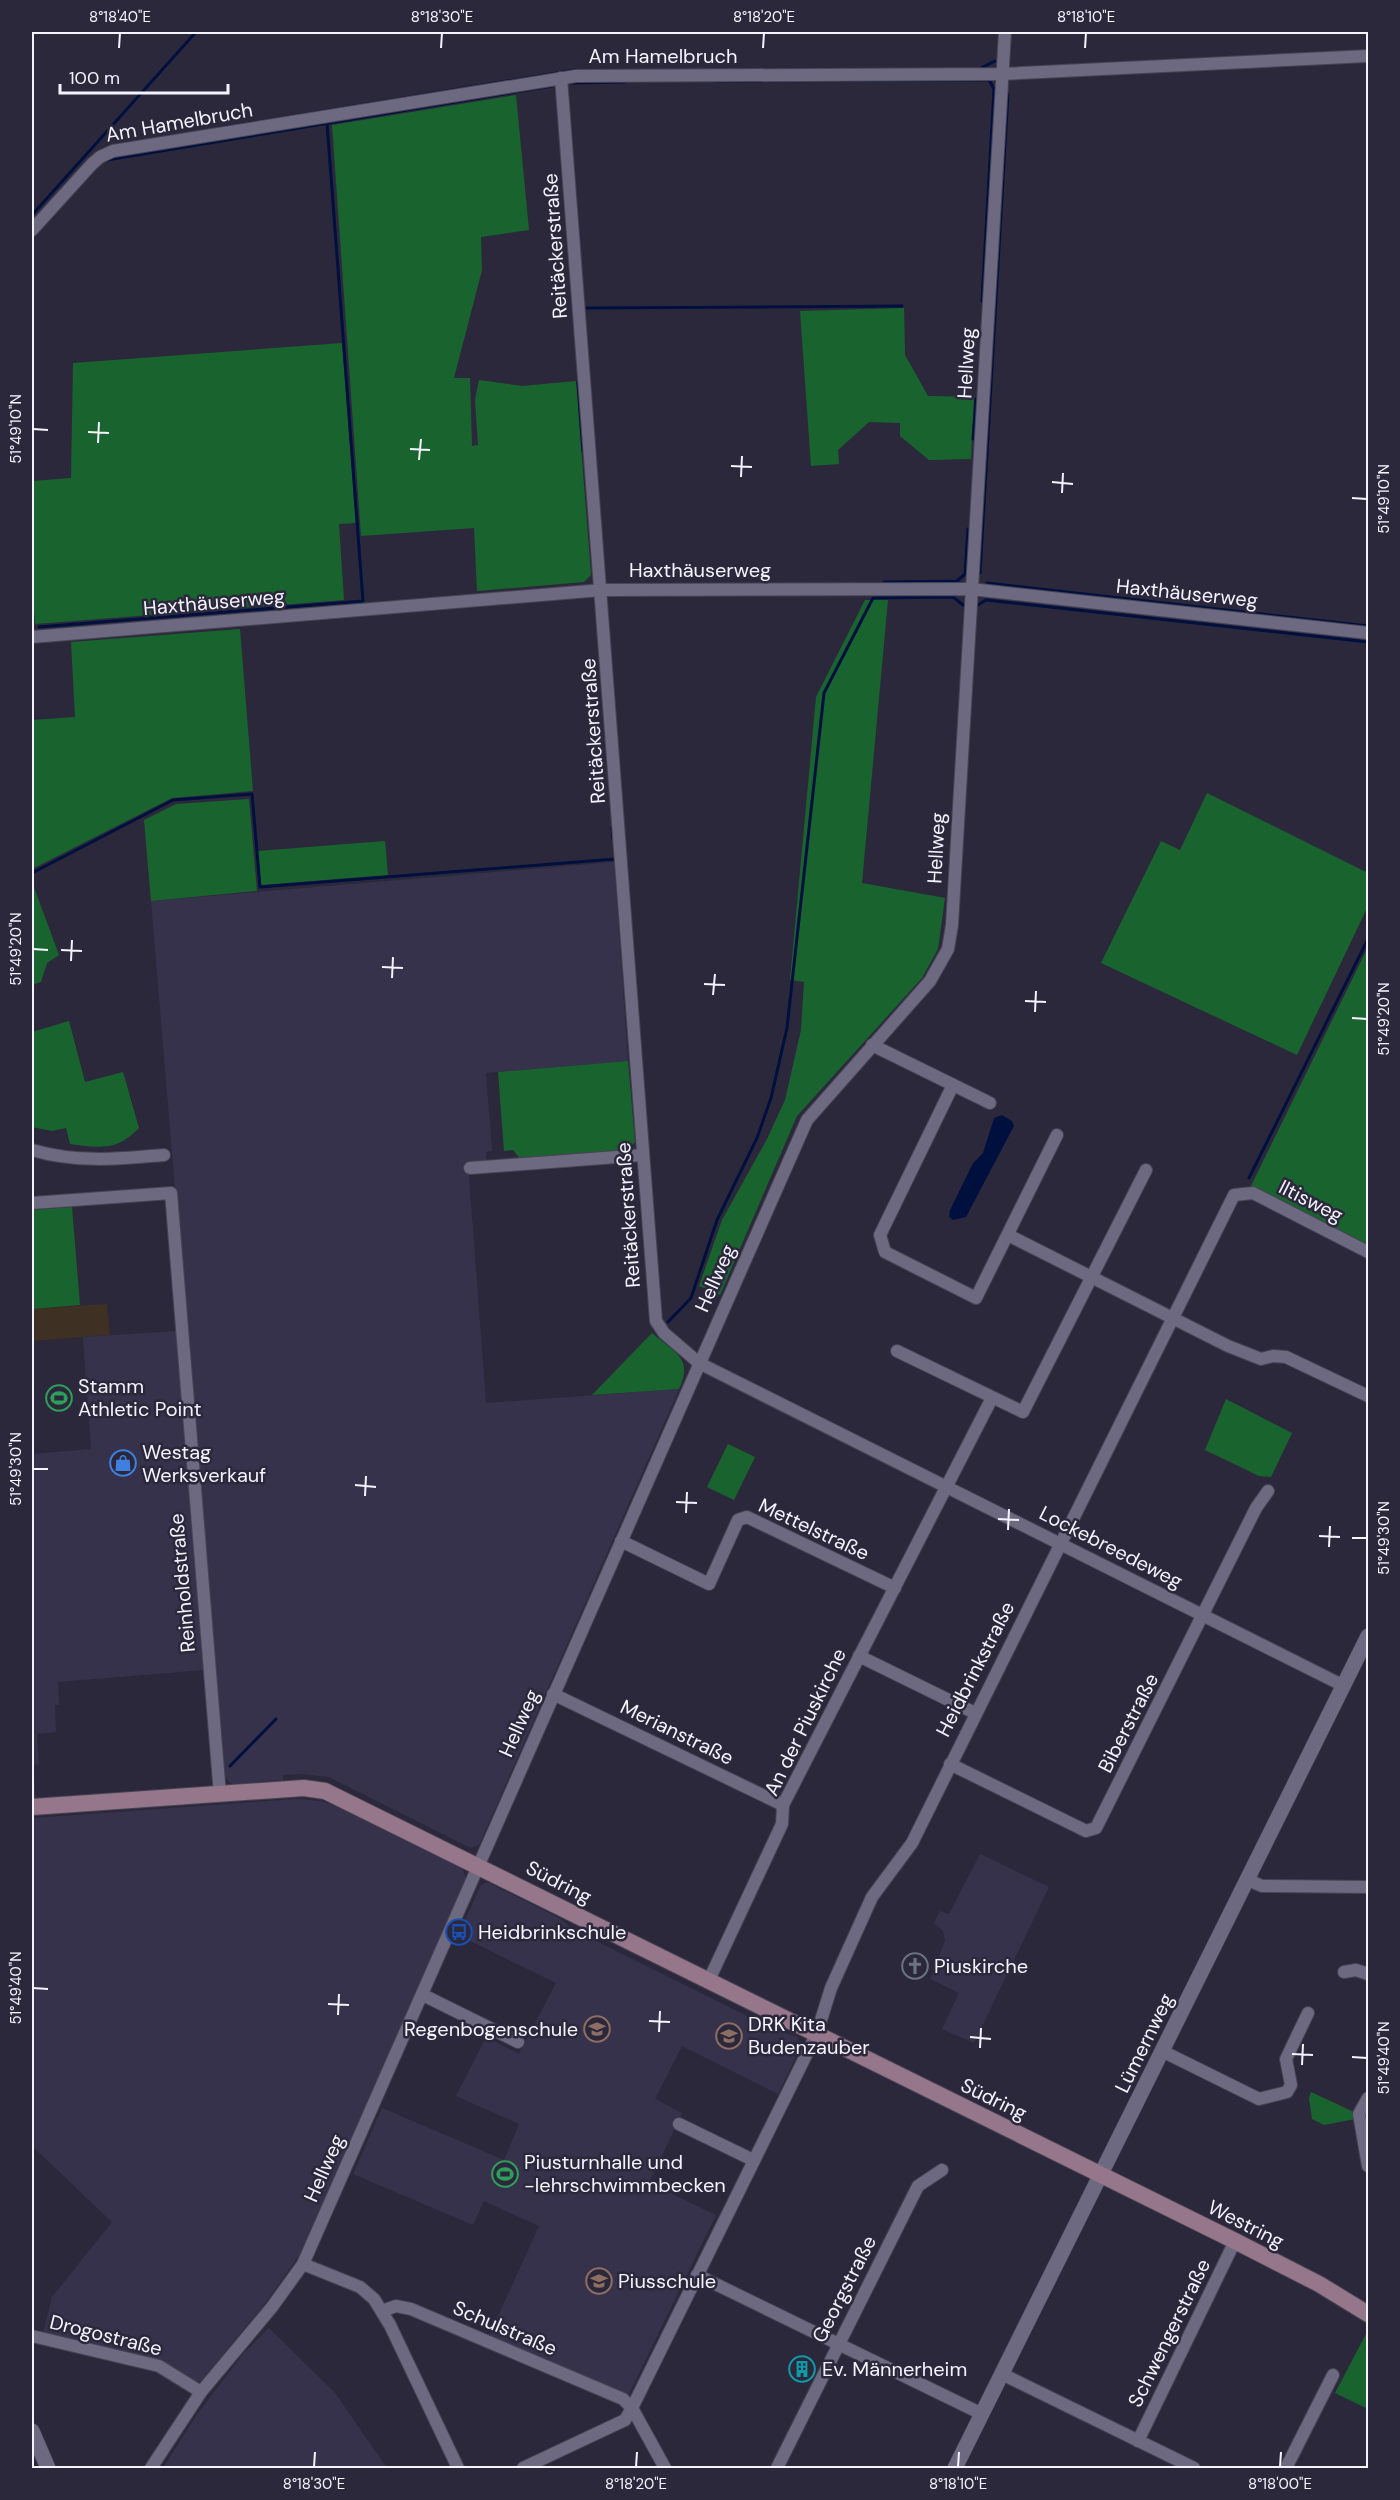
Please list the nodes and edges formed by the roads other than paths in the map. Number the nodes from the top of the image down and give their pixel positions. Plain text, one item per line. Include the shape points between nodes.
1 (1005, 32) edge
2 (1368, 56) edge
3 (1002, 74) junction
4 (561, 78) junction
5 (32, 230) edge
6 (602, 590) junction
7 (971, 590) junction
8 (1368, 633) edge
9 (32, 637) edge
10 (872, 1045) junction
11 (953, 1085) junction
12 (990, 1103) dead end
13 (1057, 1135) dead end
14 (32, 1150) edge
15 (164, 1155) dead end
16 (644, 1155) junction
17 (470, 1168) dead end
18 (1146, 1170) dead end
19 (1234, 1194) joint
20 (32, 1203) edge
21 (1008, 1235) junction
22 (1368, 1252) edge
23 (1092, 1276) junction
24 (1173, 1317) junction
25 (897, 1351) dead end
26 (699, 1363) junction
27 (1368, 1396) edge
28 (992, 1398) junction
29 (948, 1486) junction
30 (1268, 1491) dead end
31 (621, 1540) junction
32 (1061, 1543) junction
33 (895, 1588) junction
34 (1203, 1616) junction
35 (1367, 1644) edge
36 (859, 1656) junction
37 (1344, 1686) junction
38 (553, 1694) junction
39 (975, 1713) junction
40 (950, 1764) junction
41 (220, 1795) junction
42 (783, 1805) junction
43 (32, 1807) edge
44 (479, 1865) junction
45 (1248, 1880) junction
46 (1368, 1887) edge
47 (1344, 1972) dead end
48 (1368, 1974) edge
49 (709, 1980) junction
50 (423, 1995) junction
51 (1308, 2013) dead end
52 (817, 2033) junction
53 (519, 2042) dead end
54 (1162, 2051) junction
55 (1368, 2098) edge
56 (679, 2124) dead end
57 (753, 2160) junction
58 (1368, 2166) edge
59 (942, 2170) dead end
60 (1101, 2175) junction
61 (1235, 2241) junction
62 (303, 2264) junction
63 (697, 2275) junction
64 (1367, 2307) edge
65 (382, 2310) junction
66 (32, 2336) edge
67 (838, 2345) junction
68 (1002, 2374) junction
69 (1334, 2375) dead end
70 (201, 2392) junction
71 (632, 2408) junction
72 (982, 2414) junction
73 (32, 2431) edge
74 (1138, 2441) junction
75 (48, 2469) edge
76 (151, 2469) edge
77 (458, 2469) edge
78 (523, 2469) edge
79 (665, 2469) edge
80 (777, 2469) edge
81 (955, 2469) edge
82 (1194, 2469) edge
83 (1286, 2469) edge

1 - 3 street, Hellweg
2 - 3 street, Am Hamelbruch
3 - 4 street, Am Hamelbruch
3 - 7 street, Hellweg
4 - 5 street, Am Hamelbruch via 113,151 92,164
4 - 6 street, Reitäckerstraße
6 - 7 street, Haxthäuserweg
6 - 9 street, Haxthäuserweg
6 - 16 street, Reitäckerstraße
7 - 8 street, Haxthäuserweg
7 - 10 street, Hellweg via 948,949 930,981
10 - 11 street
10 - 26 street, Hellweg via 807,1120
11 - 12 street
11 - 21 street via 880,1235 885,1252 976,1298
13 - 21 street
14 - 15 street via 100,1160
16 - 17 street
16 - 26 street, Reitäckerstraße via 656,1321
18 - 23 street
19 - 22 street, Iltisweg via 1253,1193
19 - 24 street, Heidbrinkstraße
20 - 41 street, Reinholdstraße via 171,1192
21 - 23 street
23 - 24 street
23 - 28 street via 1023,1412
24 - 27 street via 1261,1359 1286,1357
24 - 32 street, Heidbrinkstraße
25 - 28 street
26 - 29 street, Lockebreedeweg
26 - 31 street, Hellweg
28 - 29 street, An der Piuskirche
29 - 32 street, Lockebreedeweg
29 - 33 street, An der Piuskirche
30 - 34 street, Biberstraße
31 - 33 street, Mettelstraße via 710,1584 738,1520 747,1517
31 - 38 street, Hellweg
32 - 34 street, Lockebreedeweg
32 - 39 street, Heidbrinkstraße
33 - 36 street, An der Piuskirche
34 - 37 street, Lockebreedeweg
34 - 40 street, Biberstraße via 1096,1828 1086,1831
35 - 37 street, Lümernweg
36 - 39 street
36 - 42 street, An der Piuskirche
37 - 45 street, Lümernweg
38 - 42 street, Merianstraße
38 - 44 street, Hellweg
39 - 40 street, Heidbrinkstraße
40 - 52 street, Heidbrinkstraße via 912,1843 872,1897 831,1988
41 - 43 main road, Südring
41 - 44 main road, Südring via 304,1788 325,1791
42 - 49 street, An der Piuskirche via 782,1824
44 - 49 main road, Südring
44 - 50 street, Hellweg
45 - 46 street via 1262,1886
45 - 54 street, Lümernweg
47 - 48 street
49 - 52 main road, Südring
50 - 53 street
50 - 62 street, Hellweg
51 - 54 street via 1286,2059 1291,2085 1287,2092 1258,2099
52 - 57 street, Heidbrinkstraße
52 - 60 main road, Südring
54 - 60 street, Lümernweg
55 - 58 street via 1359,2114
56 - 57 street
57 - 63 street, Heidbrinkstraße
59 - 67 street, Georgstraße via 918,2186
60 - 61 main road, Westring
60 - 68 street, Lümernweg
61 - 64 main road, Westring
61 - 74 street, Schwengerstraße
62 - 65 street via 360,2288
62 - 70 street, Hellweg
63 - 67 street
63 - 71 street, Heidbrinkstraße
65 - 71 street, Schulstraße via 396,2306 411,2309 623,2399
65 - 77 street
66 - 70 street, Drogostraße via 159,2366
67 - 72 street
67 - 80 street, Georgstraße
68 - 72 street, Lümernweg
68 - 74 street
69 - 83 street
70 - 76 street, Hellweg
71 - 78 street, Heidbrinkstraße via 625,2420
71 - 79 street, Schulstraße
72 - 81 street, Lümernweg
73 - 75 street
74 - 82 street

